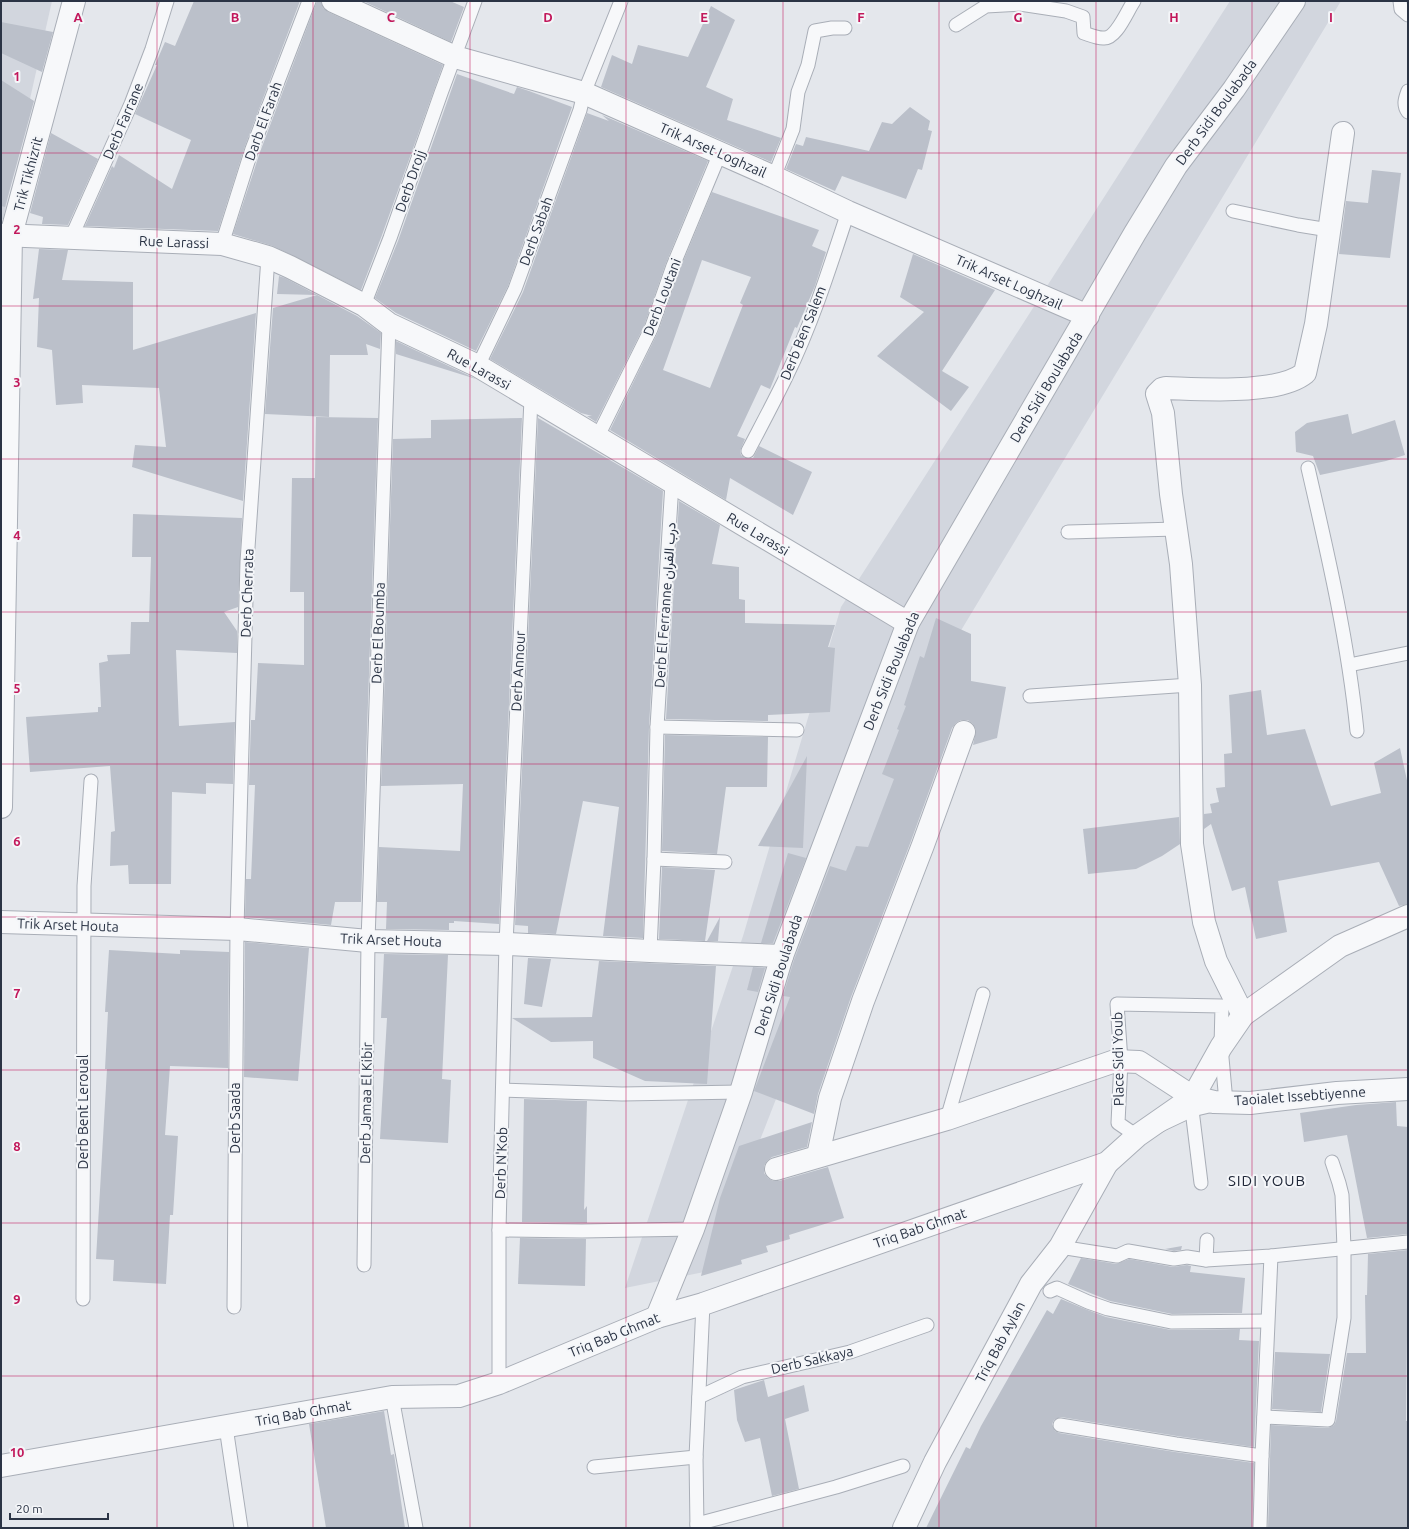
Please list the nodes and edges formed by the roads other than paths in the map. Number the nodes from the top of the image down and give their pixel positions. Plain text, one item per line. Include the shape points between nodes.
1 (74, 1) edge
2 (167, 1) edge
3 (309, 1) edge
4 (333, 1) edge
5 (475, 1) edge
6 (620, 1) edge
7 (1294, 1) edge
8 (1400, 1) edge
9 (1131, 5) edge
10 (1408, 14) edge
11 (956, 25) dead end
12 (845, 28) dead end
13 (455, 57) junction
14 (1408, 91) edge
15 (584, 92) junction
16 (1408, 112) edge
17 (1343, 133) dead end
18 (720, 152) junction
19 (774, 177) junction
20 (1233, 211) dead end
21 (848, 212) junction
22 (1329, 230) junction
23 (6, 235) edge
24 (71, 238) junction
25 (222, 244) junction
26 (268, 257) junction
27 (364, 305) junction
28 (1088, 316) junction
29 (389, 324) junction
30 (478, 366) junction
31 (531, 399) junction
32 (597, 438) junction
33 (748, 451) dead end
34 (1308, 468) dead end
35 (672, 483) junction
36 (1176, 529) junction
37 (1068, 532) dead end
38 (908, 623) junction
39 (1408, 653) edge
40 (1350, 665) junction
41 (1190, 685) junction
42 (1030, 696) dead end
43 (657, 727) junction
44 (797, 730) dead end
45 (1357, 731) dead end
46 (964, 732) dead end
47 (91, 781) dead end
48 (1, 807) edge
49 (654, 859) junction
50 (725, 862) dead end
51 (1408, 916) edge
52 (1, 922) edge
53 (83, 926) junction
54 (237, 929) junction
55 (368, 941) junction
56 (506, 944) junction
57 (650, 951) junction
58 (782, 956) junction
59 (983, 994) dead end
60 (1243, 1015) junction
61 (1221, 1047) junction
62 (1121, 1061) junction
63 (1408, 1089) edge
64 (504, 1090) junction
65 (741, 1092) junction
66 (1226, 1102) junction
67 (1193, 1104) junction
68 (947, 1119) junction
69 (1137, 1136) junction
70 (818, 1156) junction
71 (1332, 1162) dead end
72 (1107, 1163) junction
73 (776, 1169) dead end
74 (1201, 1183) dead end
75 (693, 1229) junction
76 (499, 1230) junction
77 (1207, 1240) dead end
78 (1408, 1242) edge
79 (1060, 1246) junction
80 (1344, 1249) junction
81 (1271, 1256) junction
82 (1206, 1260) junction
83 (364, 1265) dead end
84 (1050, 1291) dead end
85 (83, 1299) dead end
86 (703, 1304) junction
87 (234, 1307) dead end
88 (657, 1317) junction
89 (1267, 1321) junction
90 (927, 1325) dead end
91 (499, 1383) junction
92 (392, 1397) junction
93 (699, 1397) junction
94 (1264, 1417) junction
95 (1060, 1425) dead end
96 (226, 1428) junction
97 (1262, 1456) junction
98 (696, 1457) junction
99 (1, 1466) edge
100 (903, 1466) dead end
101 (594, 1468) dead end
102 (697, 1526) edge
103 (241, 1528) edge
104 (416, 1528) edge
105 (904, 1528) edge
106 (1260, 1528) edge

1 - 23 street, Trik Tikhizrit
2 - 24 lane, Derb Farrane via 131,104
3 - 25 lane, Darb El Farah via 252,149
4 - 13 street, Trik Arset Loghzail
5 - 13 lane, Derb Drojj
6 - 15 lane, Derb Sabah
7 - 28 street, Derb Sidi Boulabada via 1234,89 1176,166
8 - 10 lane via 1401,9
9 - 11 lane via 1118,29 1104,39 1084,33 1083,18 1066,11 1020,4 986,6
12 - 19 lane via 815,32 808,65 798,92 793,129
13 - 15 street, Trik Arset Loghzail
13 - 27 lane, Derb Drojj
14 - 16 lane via 1405,107
15 - 18 street, Trik Arset Loghzail
15 - 30 lane, Derb Sabah via 580,110 515,289
17 - 22 street
18 - 19 street, Trik Arset Loghzail
18 - 32 lane, Derb Loutani via 673,266 652,329
19 - 21 street, Trik Arset Loghzail
20 - 22 lane
21 - 28 street, Trik Arset Loghzail
21 - 33 lane, Derb Ben Salem via 830,267 792,363
22 - 36 street via 1316,324 1305,373 1294,380 1252,389 1166,388 1158,392 1157,397 1163,413
23 - 24 street, Rue Larassi
23 - 48 street, Trik Tikhizrit
24 - 25 street, Rue Larassi
25 - 26 street, Rue Larassi
26 - 27 street, Rue Larassi
26 - 54 lane, Derb Cherrata via 247,562
27 - 29 street, Rue Larassi
28 - 38 street, Derb Sidi Boulabada
29 - 30 street, Rue Larassi
29 - 55 lane, Derb El Boumba
30 - 31 street, Rue Larassi
31 - 32 street, Rue Larassi
31 - 56 lane, Derb Annour
32 - 35 street, Rue Larassi
34 - 40 lane
35 - 38 street, Rue Larassi
35 - 43 lane, Derb El Ferranne درب الفران
36 - 37 lane
36 - 41 street
38 - 58 street, Derb Sidi Boulabada
39 - 40 lane
40 - 45 lane
41 - 42 lane
41 - 60 street via 1192,844 1204,922 1216,961
43 - 44 lane
43 - 49 lane, Derb El Ferranne درب الفران
46 - 70 street via 863,1001 830,1098
47 - 53 lane, Derb Bent Leroual
49 - 50 lane
49 - 57 lane, Derb El Ferranne درب الفران
51 - 60 street via 1340,946
52 - 53 street, Trik Arset Houta
53 - 54 street, Trik Arset Houta
53 - 85 lane, Derb Bent Leroual
54 - 55 street, Trik Arset Houta
54 - 87 lane, Derb Saada
55 - 56 street, Trik Arset Houta
55 - 83 lane, Derb Jamaa El Kibir
56 - 57 street, Trik Arset Houta
56 - 64 lane, Derb N'Kob
57 - 58 street, Trik Arset Houta
58 - 65 street, Derb Sidi Boulabada
59 - 68 lane
60 - 61 street
61 - 62 lane, Place Sidi Youb via 1222,1006 1118,1004
61 - 66 lane, Place Sidi Youb
61 - 67 street
62 - 67 street, Taoialet Issebtiyenne via 1139,1062
62 - 68 street, Taoialet Issebtiyenne
62 - 69 lane, Place Sidi Youb via 1118,1123
63 - 66 street, Taoialet Issebtiyenne via 1337,1093 1250,1103
64 - 65 lane via 622,1094
64 - 76 lane, Derb N'Kob
65 - 75 street, Derb Sidi Boulabada
66 - 67 street, Taoialet Issebtiyenne
67 - 69 street, Triq Bab Ghmat
67 - 74 lane
68 - 70 street, Taoialet Issebtiyenne
69 - 72 street, Triq Bab Ghmat
70 - 73 street, Taoialet Issebtiyenne
71 - 80 lane via 1342,1195
72 - 79 street, Triq Bab Aylan
72 - 86 street, Triq Bab Ghmat
75 - 76 lane
75 - 88 street, Derb Sidi Boulabada
76 - 91 lane, Derb N'Kob
77 - 82 lane
78 - 80 lane
79 - 82 lane via 1117,1256 1128,1251 1174,1259 1187,1257
79 - 105 street, Triq Bab Aylan via 1031,1284 935,1462
80 - 81 lane
80 - 94 lane via 1344,1318 1328,1420
81 - 82 lane
81 - 89 lane
84 - 89 lane via 1057,1288 1108,1309 1171,1322
86 - 88 street, Triq Bab Ghmat
86 - 93 lane
88 - 91 street, Triq Bab Ghmat
89 - 94 lane
90 - 93 lane, Derb Sakkaya via 850,1352 742,1377
91 - 92 street, Triq Bab Ghmat via 459,1396
92 - 96 street, Triq Bab Ghmat
92 - 104 lane
93 - 98 lane
94 - 97 lane
95 - 97 lane
96 - 99 street, Triq Bab Ghmat
96 - 103 lane
97 - 106 lane
98 - 101 lane
98 - 102 lane
100 - 102 lane

